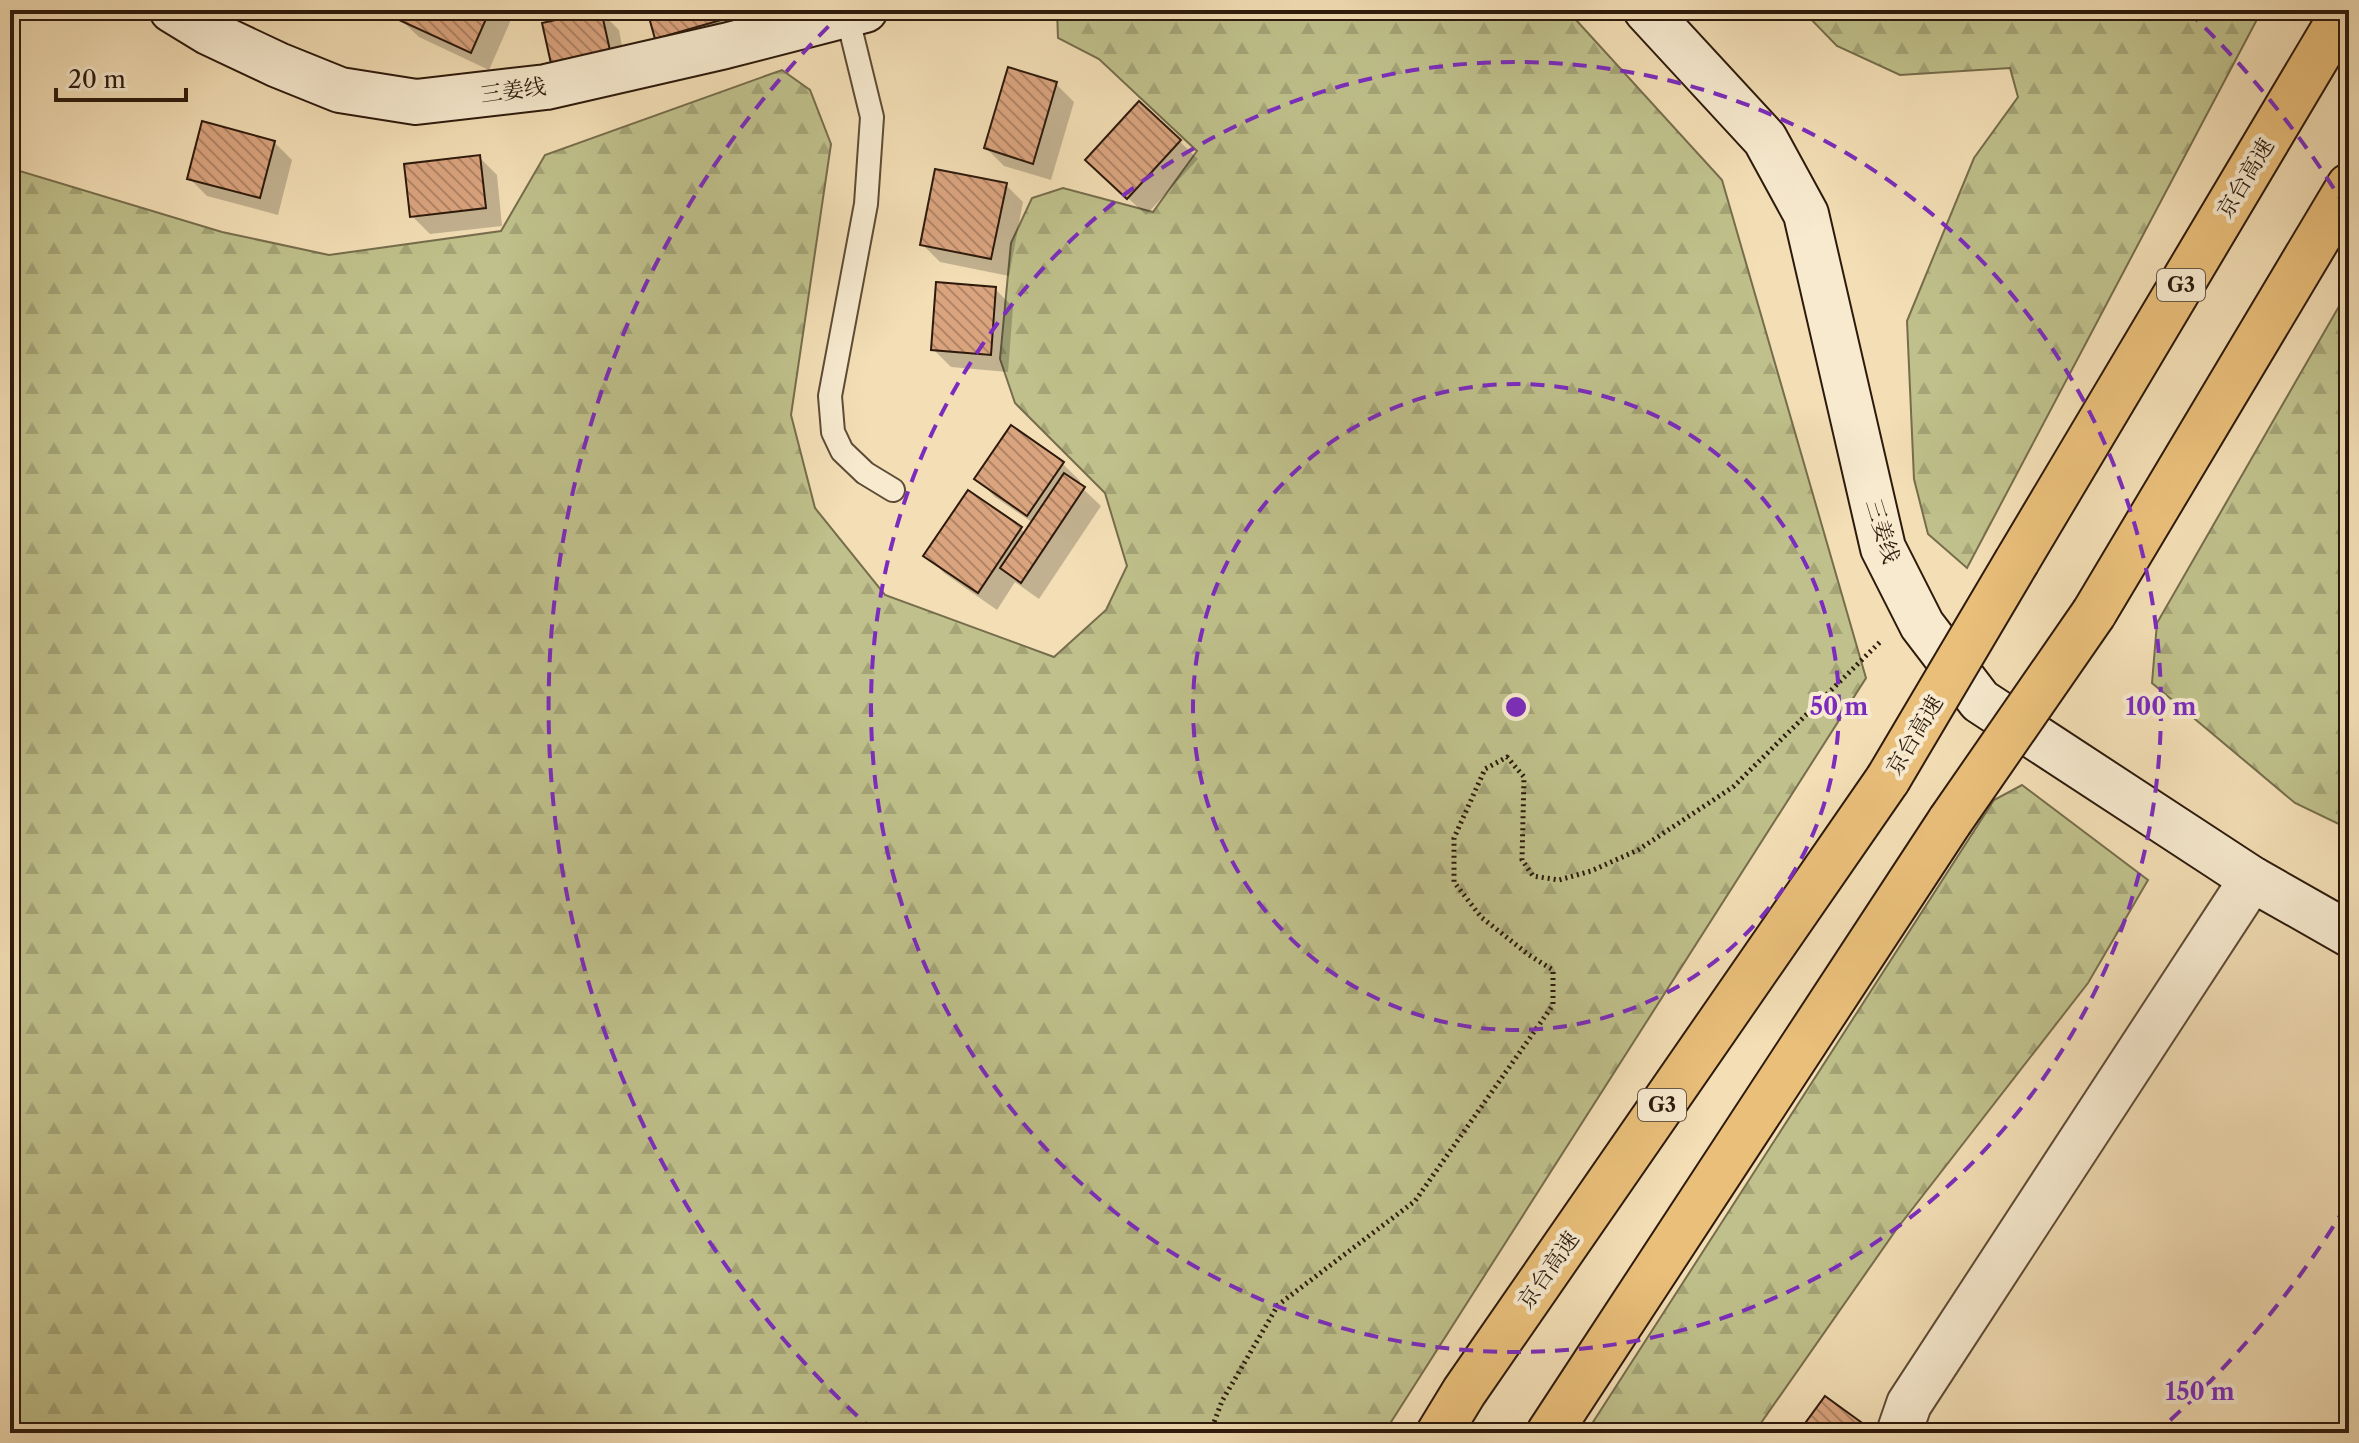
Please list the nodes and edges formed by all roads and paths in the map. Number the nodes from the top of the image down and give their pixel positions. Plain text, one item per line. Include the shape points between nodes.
1 (172, 10) edge
2 (1646, 10) edge
3 (2345, 10) edge
4 (856, 13) edge
5 (2349, 186) edge
6 (893, 490) dead end
7 (1914, 609) junction
8 (2252, 879) junction
9 (2349, 934) edge
10 (1210, 1433) edge
11 (1439, 1433) edge
12 (1549, 1433) edge
13 (1899, 1433) edge

1 - 4 main road, 三姜线 via 208,32 340,90 416,102 546,87
2 - 7 main road, 三姜线 via 1765,139 1806,214 1883,548
3 - 11 highway, 京台高速 / G3, bridge via 1888,779
4 - 6 lane via 872,117 866,204 830,396 833,432 842,451
5 - 12 highway, bridge via 2094,613 1950,821
7 - 8 main road, 三姜线 via 1980,701
7 - 10 path via 1733,787 1638,850 1591,871 1559,880 1533,876 1522,860 1524,777 1507,757 1485,769 1454,838 1454,882 1481,917 1553,970 1553,1005 1415,1201 1278,1305 1222,1401
8 - 9 main road, 三姜线
8 - 13 main road via 1909,1404

